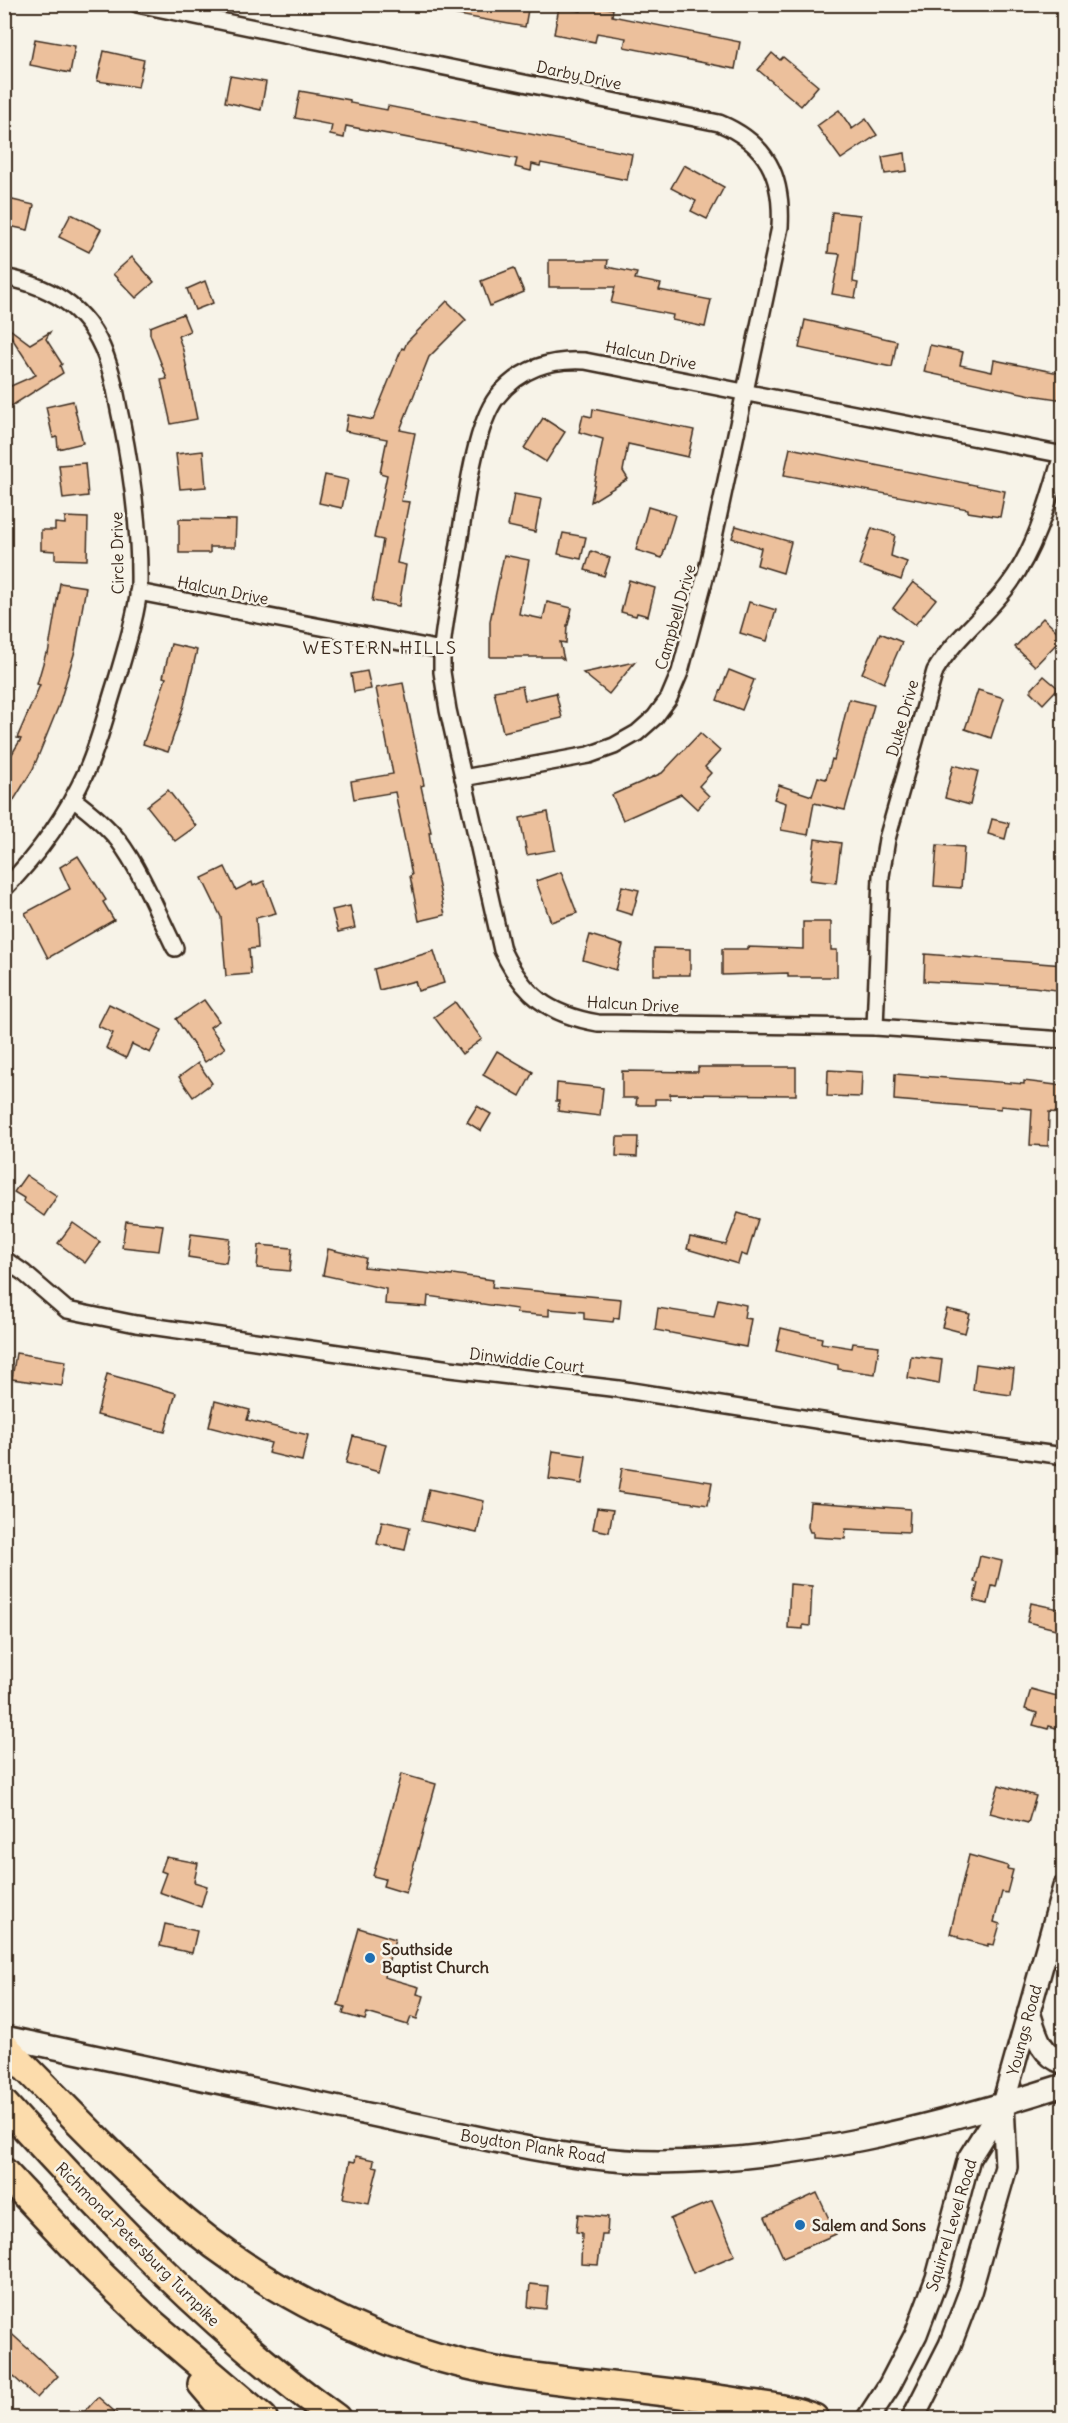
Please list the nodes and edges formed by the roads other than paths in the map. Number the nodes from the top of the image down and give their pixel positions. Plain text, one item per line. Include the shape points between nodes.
1 (138, 4) edge
2 (4, 277) edge
3 (746, 393) junction
4 (1063, 455) edge
5 (138, 592) junction
6 (441, 650) junction
7 (464, 778) junction
8 (73, 799) junction
9 (4, 889) edge
10 (175, 948) dead end
11 (875, 1027) junction
12 (1064, 1040) edge
13 (4, 1259) edge
14 (1064, 1456) edge
15 (1064, 1887) edge
16 (1029, 2011) junction
17 (4, 2037) edge
18 (4, 2046) edge
19 (1064, 2063) edge
20 (1064, 2085) edge
21 (4, 2104) edge
22 (1003, 2104) junction
23 (4, 2172) edge
24 (147, 2319) junction
25 (231, 2418) edge
26 (263, 2418) edge
27 (336, 2418) edge
28 (814, 2418) edge
29 (868, 2418) edge
30 (913, 2418) edge

1 - 3 street, Darby Drive via 719,123 750,139 764,155 776,180 781,206
2 - 5 street, Circle Drive via 32,282 52,292 71,305 99,341 109,365 132,474
3 - 4 street, Halcun Drive
3 - 6 street, Halcun Drive via 563,360 527,371 510,383 496,399 482,429
3 - 7 street, Campbell Drive via 707,570 680,672 669,698 655,717 614,746 589,755
4 - 11 street, Duke Drive via 1029,551 1011,582 946,651 935,671 886,839
5 - 6 street, Halcun Drive
5 - 8 street, Circle Drive via 123,659
6 - 7 street, Halcun Drive via 448,710
7 - 11 street, Halcun Drive via 502,950 522,984 551,1010 598,1023
8 - 9 street, Circle Drive via 55,828
8 - 10 street via 117,838
11 - 12 street, Halcun Drive
13 - 14 street, Dinwiddie Court via 67,1310 136,1324 619,1389
15 - 16 main road, Youngs Road
16 - 19 main road via 1042,2047 1053,2059
16 - 22 main road, Youngs Road
17 - 22 main road, Boydton Plank Road via 584,2158 656,2162 722,2159 827,2146
18 - 28 highway via 162,2202 208,2240 256,2274 350,2324 438,2356 507,2373 681,2392
20 - 22 main road, Boydton Plank Road
21 - 27 highway, Richmond-Petersburg Turnpike via 160,2270 260,2361
22 - 29 main road, Squirrel Level Road via 969,2158 937,2278 916,2334
22 - 30 main road via 1006,2167 993,2213 950,2345
23 - 24 highway
24 - 25 highway
24 - 26 highway

